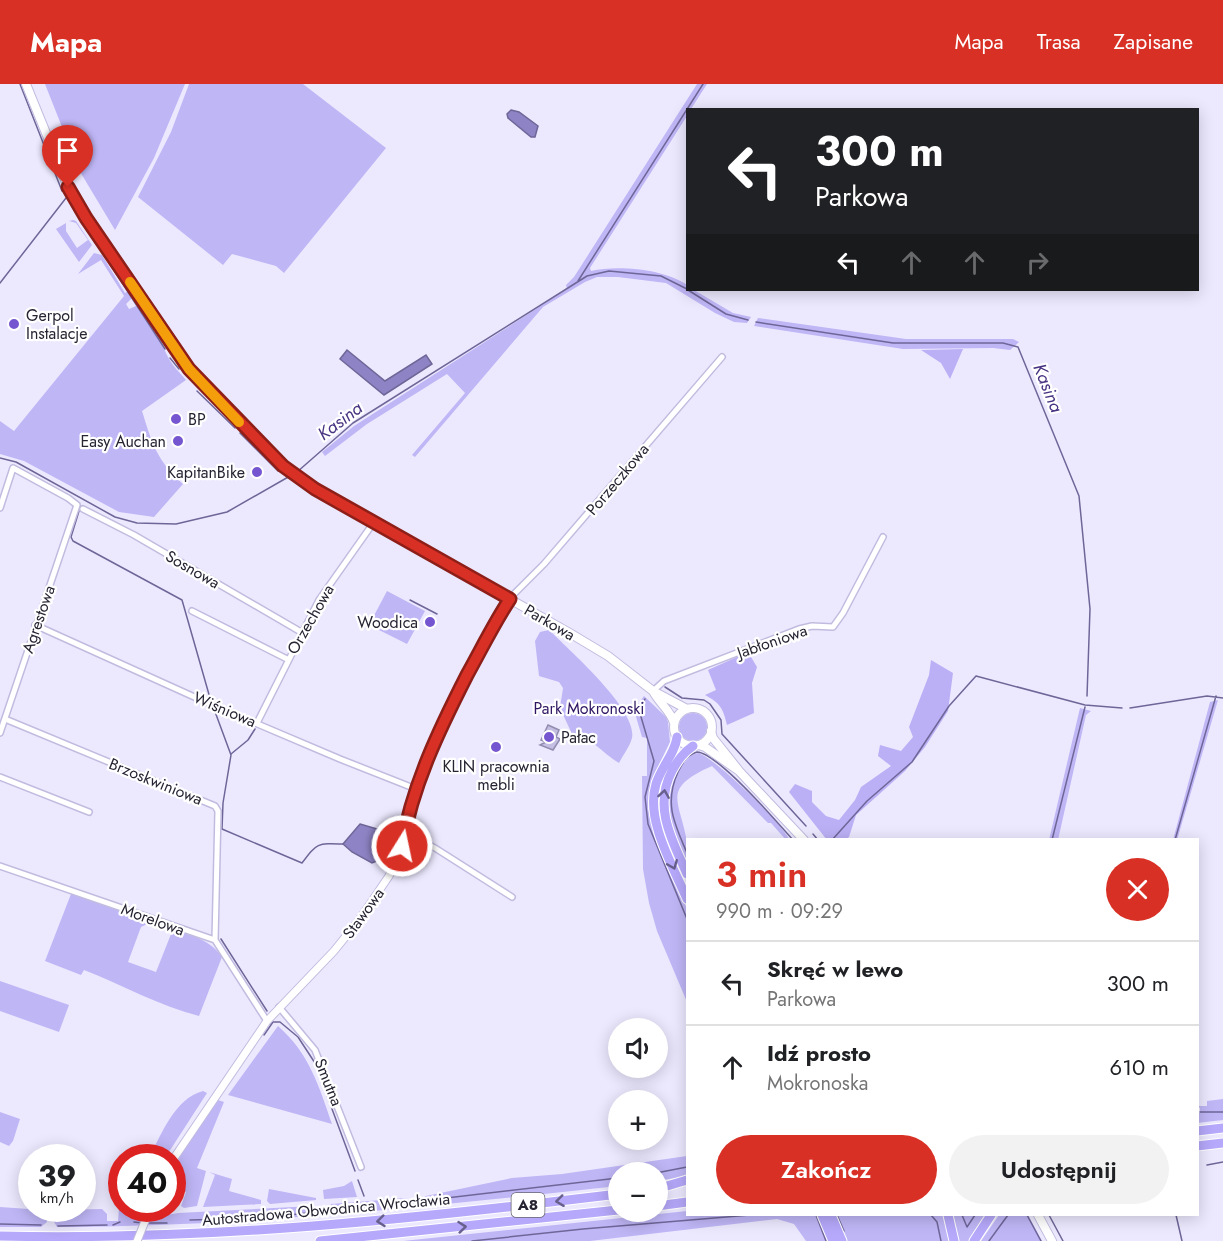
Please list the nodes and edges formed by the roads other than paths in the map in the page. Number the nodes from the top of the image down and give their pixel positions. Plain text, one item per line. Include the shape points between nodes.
1 (26, 84) edge
2 (722, 357) dead end
3 (0, 508) edge
4 (83, 509) dead end
5 (374, 522) junction
6 (884, 537) dead end
7 (510, 599) junction
8 (192, 611) dead end
9 (35, 625) junction
10 (301, 632) junction
11 (287, 659) junction
12 (653, 691) junction
13 (687, 709) junction
14 (5, 719) junction
15 (257, 723) junction
16 (674, 723) junction
17 (711, 731) junction
18 (0, 733) edge
19 (677, 737) junction
20 (696, 746) junction
21 (740, 772) junction
22 (0, 777) edge
23 (416, 789) junction
24 (89, 812) dead end
25 (404, 833) junction
26 (802, 838) edge
27 (0, 866) edge
28 (686, 872) edge
29 (512, 897) dead end
30 (686, 897) edge
31 (215, 940) junction
32 (279, 1007) junction
33 (267, 1021) junction
34 (1223, 1128) edge
35 (1199, 1131) edge
36 (1223, 1143) edge
37 (184, 1144) edge
38 (1199, 1146) edge
39 (362, 1167) dead end
40 (686, 1180) edge
41 (668, 1186) edge
42 (686, 1187) edge
43 (668, 1189) edge
44 (608, 1195) edge
45 (686, 1202) edge
46 (668, 1205) edge
47 (608, 1211) edge
48 (822, 1216) edge
49 (831, 1216) edge
50 (948, 1216) edge
51 (990, 1216) edge
52 (1039, 1216) edge
53 (145, 1222) edge
54 (0, 1236) edge
55 (137, 1241) edge
56 (320, 1241) edge
57 (833, 1241) edge
58 (842, 1241) edge
59 (954, 1241) edge
60 (974, 1241) edge
61 (1052, 1241) edge

1 - 5 main road, Parkowa via 68,187 194,375 290,473
2 - 7 street, Porzeczkowa
3 - 9 street, Agrestowa via 13,468 77,505
4 - 10 street, Sosnowa
5 - 7 main road, Parkowa
5 - 10 street, Orzechowa
6 - 12 street, Jabłoniowa via 833,627 800,629 664,681
7 - 12 main road, Parkowa via 608,656
7 - 23 street, Stawowa via 458,694
8 - 11 street
9 - 14 street, Agrestowa
9 - 15 street, Wiśniowa
10 - 11 street, Orzechowa
11 - 15 street, Orzechowa
12 - 13 main road, Parkowa
12 - 16 main road, Parkowa
13 - 16 main road
13 - 17 main road via 702,711
14 - 18 street, Agrestowa
14 - 31 street, Brzoskwiniowa via 215,806
15 - 23 street, Wiśniowa
16 - 19 main road
17 - 20 main road via 705,742
17 - 21 main road
19 - 20 main road
19 -> 30 highway via 657,781 653,806
20 - 21 main road via 705,747
28 -> 20 highway via 667,825 663,801 666,783 676,764 684,752
21 - 26 main road
22 - 24 street
23 - 25 street, Stawowa
25 - 29 street
25 - 32 street, Stawowa via 394,868 359,921
27 - 31 street, Morelowa
31 - 33 street
32 - 33 street, Stawowa
32 - 39 street, Smutna via 315,1050
33 - 37 street, Stawowa
34 - 35 highway
36 - 38 highway
40 - 41 highway
42 - 43 highway
44 -> 54 highway, Autostradowa Obwodnica Wrocławia / A8 via 265,1231
45 - 46 highway
56 -> 47 highway, Autostradowa Obwodnica Wrocławia / A8
48 - 57 highway
49 - 58 highway
50 - 59 highway
51 - 60 highway
52 - 61 main road
53 - 55 street, bridge

